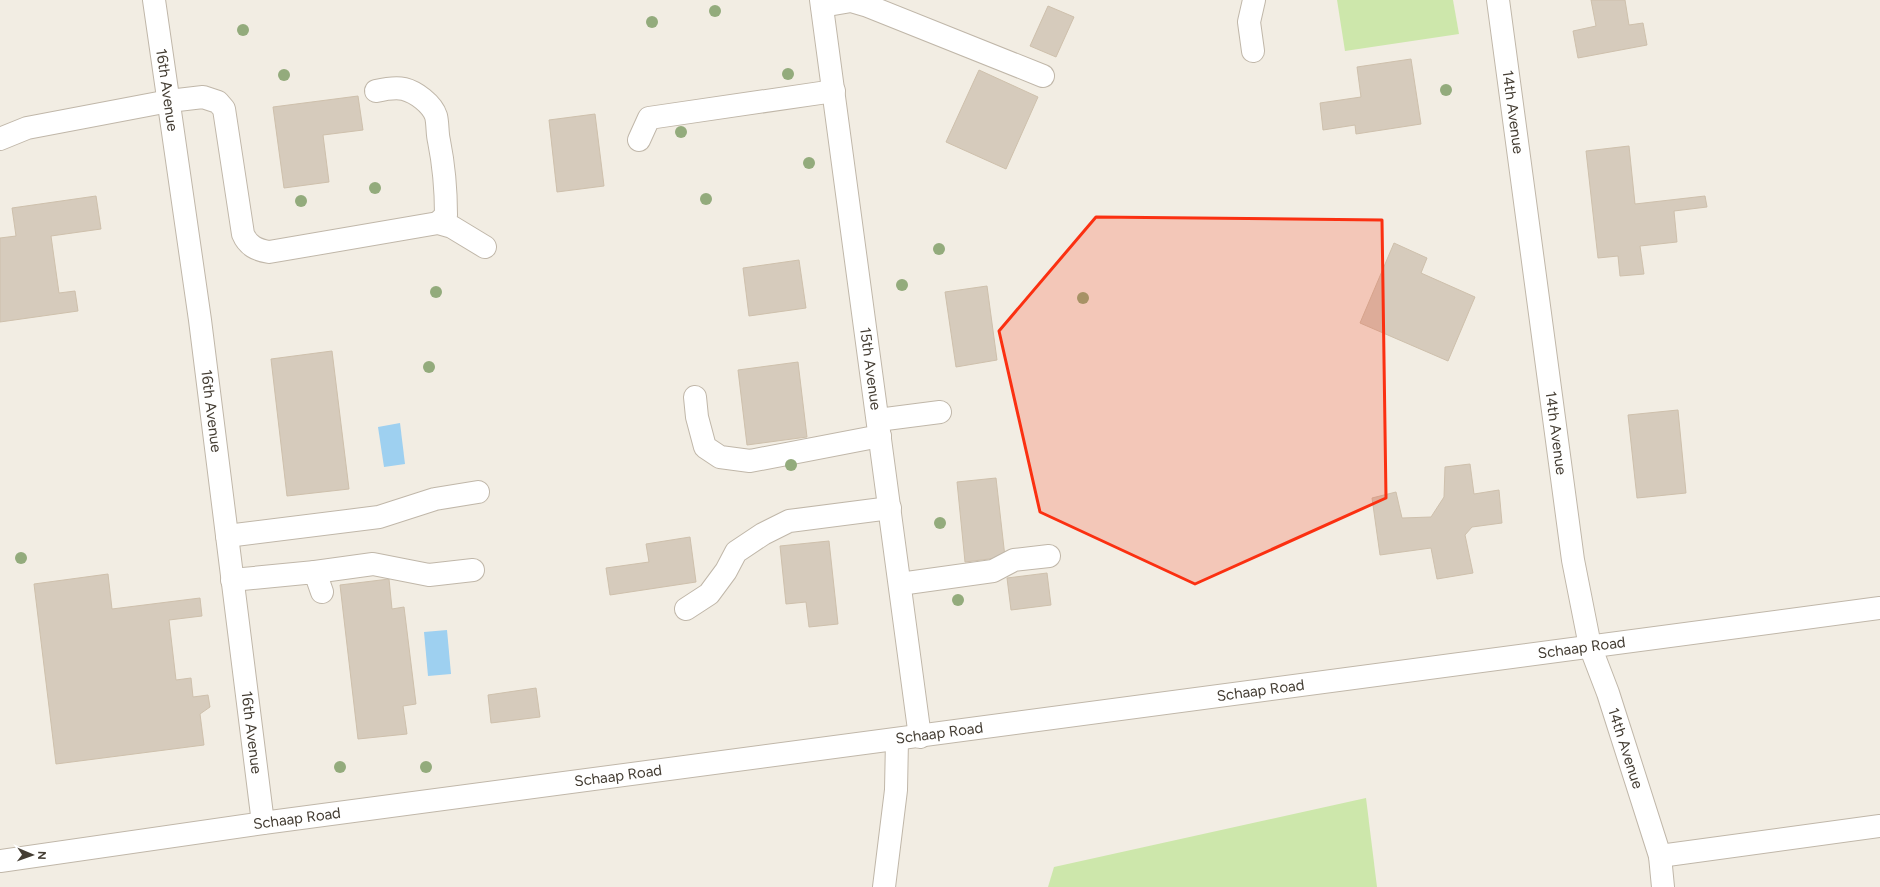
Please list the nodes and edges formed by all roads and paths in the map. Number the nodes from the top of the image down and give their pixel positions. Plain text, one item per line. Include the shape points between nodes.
1 (154, 0) edge
2 (1254, 0) edge
3 (1498, 0) edge
4 (822, 3) edge
5 (1253, 51) dead end
6 (1043, 76) dead end
7 (376, 91) dead end
8 (834, 91) junction
9 (169, 101) junction
10 (0, 139) edge
11 (639, 140) dead end
12 (438, 223) junction
13 (485, 247) dead end
14 (695, 397) dead end
15 (940, 412) dead end
16 (879, 428) junction
17 (478, 492) dead end
18 (890, 508) junction
19 (227, 536) junction
20 (1048, 556) dead end
21 (473, 570) dead end
22 (232, 580) junction
23 (900, 584) junction
24 (1880, 608) edge
25 (686, 609) dead end
26 (1590, 646) junction
27 (920, 737) junction
28 (897, 740) junction
29 (263, 823) junction
30 (1880, 826) edge
31 (1660, 856) junction
32 (0, 861) edge
33 (884, 887) edge
34 (1663, 887) edge

1 - 9 street, 16th Avenue
2 - 5 street via 1249,22
3 - 26 street, 14th Avenue via 1573,560
4 - 6 street via 851,1 868,6
4 - 8 street, 15th Avenue
7 - 12 street via 404,89 428,104 436,116 446,192 446,215
8 - 11 street via 648,118
8 - 16 street, 15th Avenue
9 - 10 street via 27,128
9 - 12 street via 203,97 218,102 224,109 243,234 246,242 252,247 269,252
9 - 19 street, 16th Avenue
12 - 13 street via 452,227
14 - 16 street via 705,447 720,457 750,461
15 - 16 street
16 - 18 street, 15th Avenue
17 - 19 street via 435,499 379,517
18 - 23 street, 15th Avenue
18 - 25 street via 789,520 736,552 709,594
19 - 22 street, 16th Avenue
20 - 23 street via 1014,560 993,571
21 - 22 street via 429,575 373,564 318,582
22 - 29 street, 16th Avenue
23 - 27 street, 15th Avenue
24 - 26 street, Schaap Road
26 - 27 street, Schaap Road
26 - 31 street, 14th Avenue via 1608,693
27 - 28 street, Schaap Road
28 - 29 street, Schaap Road
28 - 33 street via 896,790
29 - 32 street, Schaap Road
30 - 31 street
31 - 34 street, 14th Avenue

